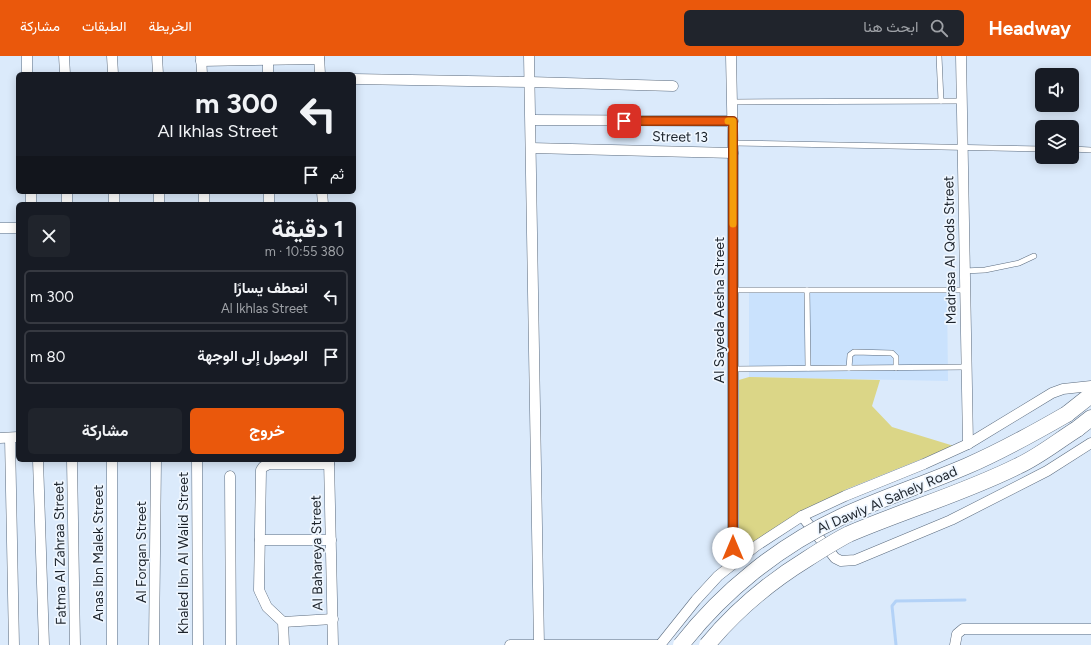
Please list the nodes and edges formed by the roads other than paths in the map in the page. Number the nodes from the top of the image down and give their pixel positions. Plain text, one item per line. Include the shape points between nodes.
1 (27, 56) edge
2 (64, 56) edge
3 (112, 56) edge
4 (157, 56) edge
5 (529, 56) edge
6 (731, 56) edge
7 (939, 56) edge
8 (961, 56) edge
9 (319, 57) edge
10 (201, 58) edge
11 (268, 58) edge
12 (27, 72) edge
13 (65, 72) edge
14 (112, 72) edge
15 (158, 72) edge
16 (202, 72) edge
17 (268, 72) edge
18 (320, 72) edge
19 (356, 79) edge
20 (530, 82) junction
21 (673, 86) dead end
22 (941, 101) junction
23 (962, 101) junction
24 (732, 102) junction
25 (531, 120) junction
26 (733, 121) junction
27 (531, 148) junction
28 (733, 148) junction
29 (962, 148) junction
30 (1035, 149) edge
31 (1079, 150) edge
32 (1091, 150) edge
33 (0, 228) edge
34 (16, 228) edge
35 (1034, 256) dead end
36 (964, 271) junction
37 (733, 290) junction
38 (807, 290) junction
39 (964, 290) junction
40 (967, 367) junction
41 (808, 368) junction
42 (849, 368) junction
43 (896, 368) junction
44 (733, 369) junction
45 (1091, 386) edge
46 (1091, 395) edge
47 (1091, 418) edge
48 (9, 438) edge
49 (1091, 442) edge
50 (968, 444) junction
51 (38, 462) edge
52 (72, 462) edge
53 (112, 462) edge
54 (156, 462) edge
55 (197, 462) edge
56 (329, 462) edge
57 (230, 476) dead end
58 (802, 516) junction
59 (260, 540) junction
60 (331, 540) junction
61 (733, 563) junction
62 (332, 619) junction
63 (283, 622) junction
64 (1091, 629) edge
65 (14, 645) edge
66 (44, 645) edge
67 (75, 645) edge
68 (112, 645) edge
69 (154, 645) edge
70 (198, 645) edge
71 (231, 645) edge
72 (284, 645) edge
73 (333, 645) edge
74 (510, 645) edge
75 (539, 645) edge
76 (660, 645) edge
77 (681, 645) edge
78 (707, 645) edge
79 (955, 645) edge

1 - 12 street
2 - 13 street
3 - 14 street
4 - 15 street
5 - 20 street
6 - 24 street, Al Sayeda Aesha Street
7 - 22 lane
8 - 23 street, Madrasa Al Qods Street
9 - 11 street
9 - 18 street
10 - 11 street
10 - 16 street
11 - 17 street
19 - 20 street
20 - 21 street
20 - 25 street
22 - 23 lane
22 - 24 lane
23 - 29 street, Madrasa Al Qods Street
24 - 26 street, Al Sayeda Aesha Street
25 - 26 street
25 - 27 street
26 - 28 street, Al Sayeda Aesha Street
27 - 28 street, Street 13
27 - 75 street
28 - 29 lane
28 - 37 street, Al Sayeda Aesha Street
29 - 30 lane
29 - 36 street, Madrasa Al Qods Street
31 - 32 lane
33 - 34 street
35 - 36 lane via 1019,263
36 - 39 street, Madrasa Al Qods Street
37 - 38 lane
37 - 44 street, Al Sayeda Aesha Street
38 - 39 lane
38 - 41 lane
39 - 40 street, Madrasa Al Qods Street
40 - 43 lane
40 - 50 street, Madrasa Al Qods Street
41 - 42 lane
41 - 44 lane
42 - 43 lane
42 - 43 lane via 850,355 854,352 892,353 896,357
44 - 61 street, Al Sayeda Aesha Street
45 - 50 street via 1052,393
46 - 77 main road, Al Dawly Al Sahely Road, bridge via 1067,414 1009,447 839,518 808,534 743,580 709,611
47 - 78 main road, Al Dawly Al Sahely Road, bridge via 1019,466 848,535 820,550 759,592 724,624
48 - 65 street
49 - 58 street via 1047,471 974,509 855,560 841,561 835,558
50 - 58 street
51 - 66 street
52 - 67 street, Fatma Al Zahraa Street
53 - 68 street, Anas Ibn Malek Street
54 - 69 street, Al Forqan Street
55 - 70 street, Khaled Ibn Al Walid Street
56 - 59 street via 269,464 263,467 260,474
56 - 60 street, Al Bahareya Street
57 - 71 street
58 - 61 street
59 - 60 street
59 - 63 street via 260,593 267,607
60 - 62 street, Al Bahareya Street
61 - 76 street via 696,600
62 - 63 street
62 - 73 street, Al Bahareya Street
63 - 72 street
64 - 79 street via 963,629 957,634
74 - 75 street
75 - 76 street

